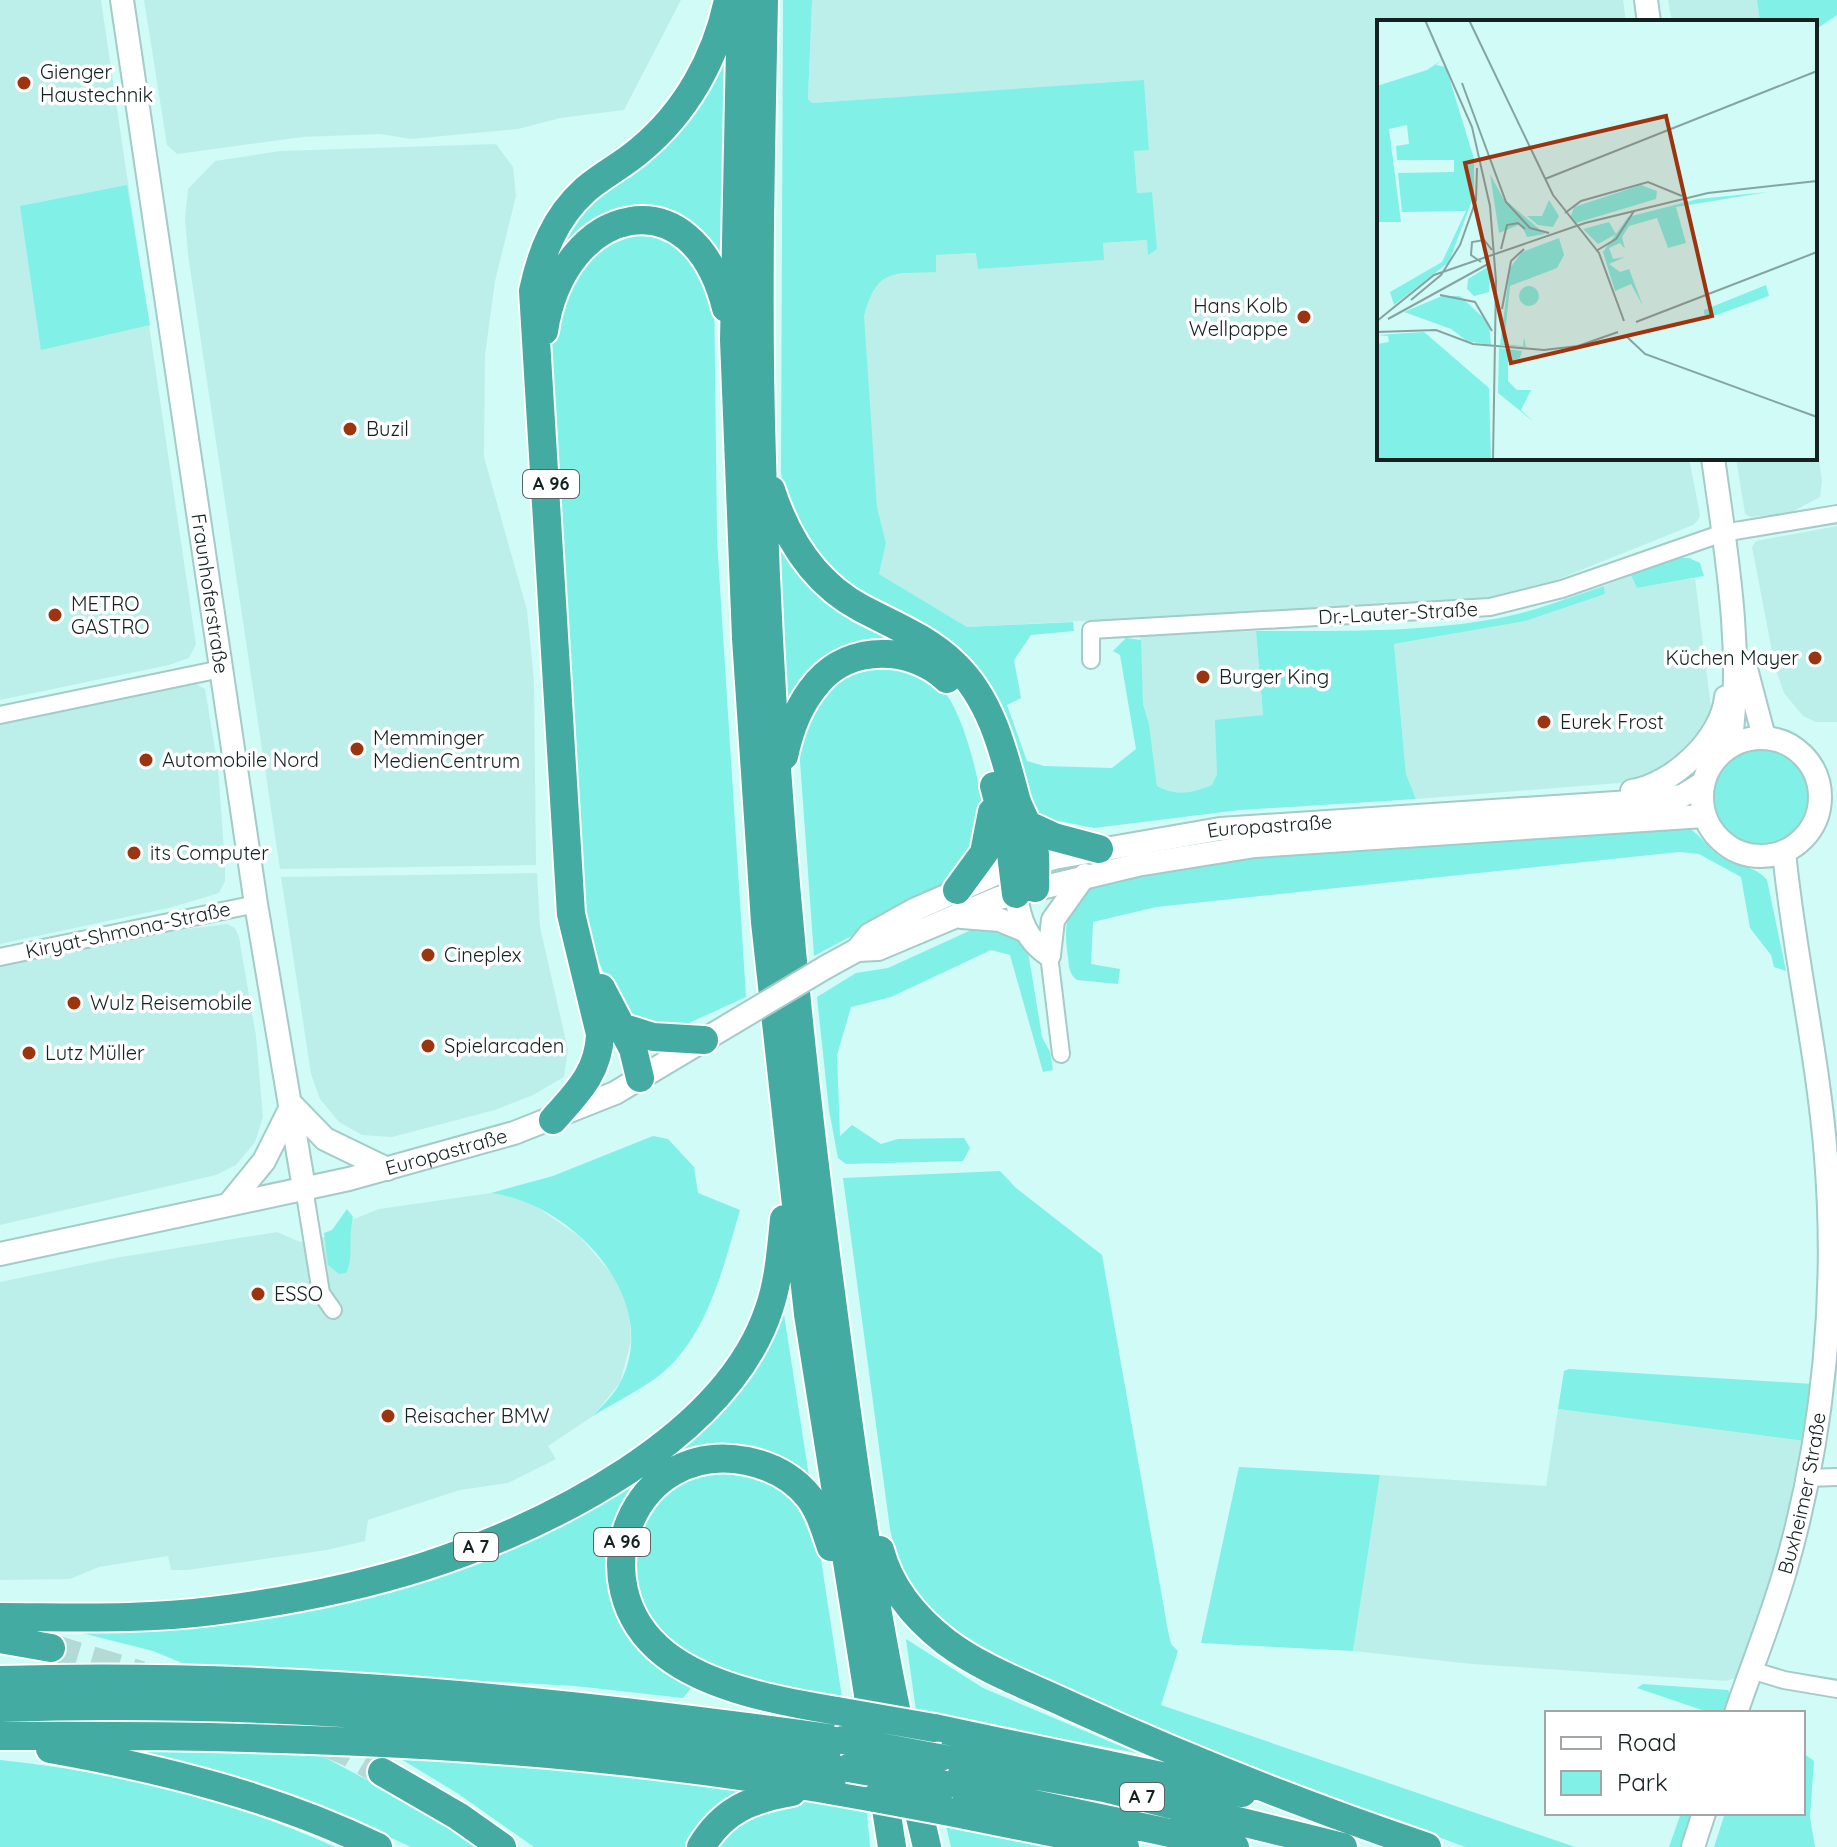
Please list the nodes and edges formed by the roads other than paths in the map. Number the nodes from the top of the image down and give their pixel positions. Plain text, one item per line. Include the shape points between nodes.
1 (122, 0) edge
2 (728, 0) edge
3 (741, 0) edge
4 (764, 0) edge
5 (1646, 0) edge
6 (1649, 20) edge
7 (734, 340) junction
8 (1713, 460) edge
9 (762, 463) junction
10 (1837, 514) edge
11 (1723, 533) junction
12 (1734, 643) junction
13 (1091, 660) dead end
14 (221, 669) junction
15 (0, 715) edge
16 (1764, 737) junction
17 (1730, 746) junction
18 (1814, 769) junction
19 (1837, 771) edge
20 (778, 780) junction
21 (1703, 783) junction
22 (1828, 798) edge
23 (999, 805) junction
24 (1581, 805) junction
25 (1704, 816) junction
26 (1028, 825) junction
27 (1099, 849) junction
28 (1784, 852) junction
29 (1761, 857) junction
30 (1086, 875) junction
31 (1025, 878) junction
32 (957, 903) junction
33 (256, 904) junction
34 (1026, 931) junction
35 (1792, 934) junction
36 (1049, 955) junction
37 (0, 957) edge
38 (610, 1023) junction
39 (704, 1040) junction
40 (1061, 1054) dead end
41 (640, 1078) junction
42 (292, 1105) junction
43 (553, 1120) junction
44 (799, 1144) junction
45 (387, 1169) junction
46 (304, 1188) junction
47 (229, 1204) junction
48 (800, 1213) junction
49 (0, 1254) edge
50 (333, 1310) dead end
51 (855, 1463) junction
52 (1837, 1477) edge
53 (1806, 1478) junction
54 (851, 1599) junction
55 (0, 1617) edge
56 (0, 1639) edge
57 (51, 1648) tunnel mouth
58 (1751, 1670) junction
59 (0, 1680) edge
60 (1837, 1689) edge
61 (0, 1708) edge
62 (1737, 1711) edge
63 (0, 1738) edge
64 (848, 1767) junction
65 (382, 1772) tunnel mouth
66 (945, 1785) junction
67 (816, 1787) junction
68 (1324, 1812) junction
69 (1703, 1815) edge
70 (1044, 1830) junction
71 (378, 1847) edge
72 (502, 1847) edge
73 (701, 1847) edge
74 (892, 1847) edge
75 (927, 1847) edge
76 (1097, 1847) edge
77 (1125, 1847) edge
78 (1235, 1847) edge
79 (1343, 1847) edge
80 (1427, 1847) edge
81 (1693, 1847) edge

1 - 14 main road, Fraunhoferstraße
2 - 38 highway via 720,38 689,95 657,134 584,190 564,215 540,258 533,291 571,914
3 - 7 highway, A 96
4 - 9 highway
5 - 6 main road
7 - 38 highway, A 96 via 705,253 664,224 630,221 595,235 569,259 556,282 545,329 575,882 587,951
7 - 44 highway, A 96 via 754,783
8 - 11 main road
9 - 20 highway
9 - 26 highway via 789,536 817,574 842,596 930,645 972,685 1000,743
10 - 11 street
11 - 12 main road
11 - 13 street, Dr.-Lauter-Straße via 1562,589 1490,607 1091,630
12 - 16 main road
12 - 17 main road
12 - 24 main road via 1723,666 1723,713 1689,762 1663,782
14 - 15 street
14 - 33 main road, Fraunhoferstraße
16 - 17 main road
16 - 18 main road via 1798,750
17 - 21 main road via 1713,762
18 - 19 main road
18 - 22 main road
20 - 23 highway via 794,720 819,680 857,658 892,653 935,668 960,695 979,736
20 - 44 highway
21 - 24 main road, Europastraße via 1682,796
21 - 25 main road
22 - 28 main road via 1812,827
23 - 31 highway
23 - 32 highway via 992,812 984,853
24 - 27 main road, Europastraße via 1220,829
25 - 29 main road via 1726,846
25 - 30 main road, Europastraße via 1255,846
26 - 27 highway
26 - 31 highway
27 - 31 main road, Europastraße
28 - 29 main road
28 - 35 main road, Buxheimer Straße
29 - 35 main road, Buxheimer Straße
30 - 31 main road, Europastraße
30 - 36 main road via 1053,920
31 - 32 main road, Europastraße
31 - 34 main road
31 - 36 main road
32 - 34 main road via 971,920 1000,920
32 - 39 main road, Europastraße, bridge via 869,935 857,950
33 - 37 street, Kiryat-Shmona-Straße
33 - 42 main road, Fraunhoferstraße
34 - 36 main road via 1033,945
35 - 53 main road, Buxheimer Straße via 1822,1116 1830,1230 1823,1373
36 - 40 street
38 - 39 highway via 653,1037
38 - 41 highway, A 96 via 633,1049
38 - 43 highway via 593,1072
39 - 41 main road, Europastraße
41 - 43 main road, Europastraße
42 - 45 main road via 325,1139
42 - 46 main road, Fraunhoferstraße
42 - 47 main road via 264,1161
43 - 45 main road, Europastraße
44 - 48 highway
45 - 46 main road, Europastraße
46 - 47 main road, Europastraße
46 - 50 street via 321,1293
47 - 49 main road, Europastraße
48 - 51 highway
48 - 54 highway, A 96
48 - 55 highway, A 7 via 769,1310 740,1364 705,1410 622,1472 505,1536 425,1566 322,1594 209,1612
51 - 68 highway via 890,1578 910,1608 946,1642 1107,1722
51 - 75 highway via 891,1684
52 - 53 street
53 - 58 main road, Buxheimer Straße via 1787,1563
54 - 68 highway, A 96, bridge via 809,1497 791,1480 760,1464 715,1458 682,1467 644,1497 624,1533 618,1562 628,1606 645,1634 667,1655 741,1690
54 - 74 highway, A 96
56 - 57 highway
58 - 60 street
58 - 62 main road, Buxheimer Straße
59 - 64 highway, A 7 via 239,1683 640,1712
61 - 64 highway, A 7 via 183,1707 431,1719 650,1739
63 - 67 highway via 185,1735 432,1744
63 - 71 highway via 140,1765 237,1792
64 - 66 highway, A 7, bridge
64 - 66 highway, bridge
64 - 67 highway
65 - 72 highway
66 - 70 highway
66 - 78 highway, A 7
66 - 79 highway, A 7 via 1104,1788
67 - 73 highway via 745,1804 716,1825
68 - 80 highway
69 - 81 main road
70 - 76 highway
70 - 77 highway

